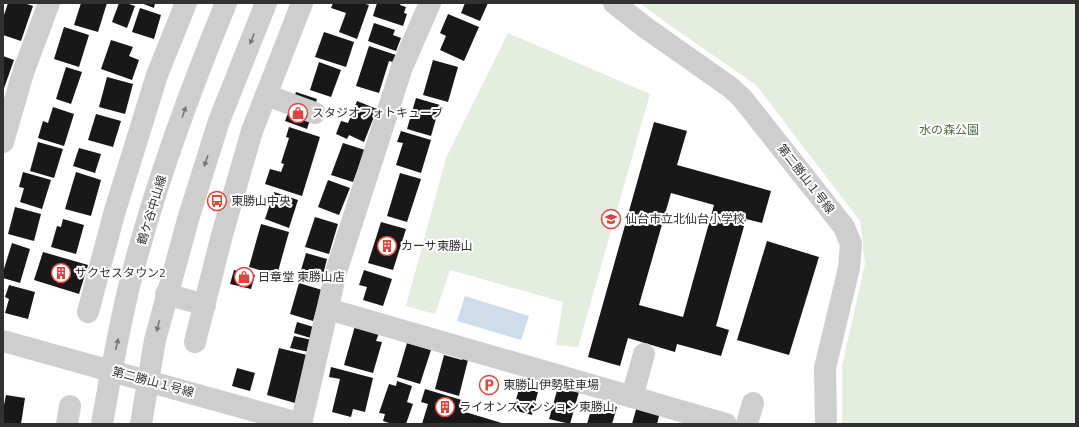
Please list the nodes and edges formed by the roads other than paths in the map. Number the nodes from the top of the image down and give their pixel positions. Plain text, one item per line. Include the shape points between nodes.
1 (49, 3) edge
2 (186, 3) edge
3 (266, 3) edge
4 (430, 3) edge
5 (614, 3) edge
6 (224, 4) edge
7 (299, 4) edge
8 (266, 95) junction
9 (315, 113) dead end
10 (220, 121) junction
11 (252, 131) junction
12 (3, 142) edge
13 (97, 278) junction
14 (129, 287) junction
15 (166, 294) junction
16 (205, 305) junction
17 (328, 309) junction
18 (88, 312) dead end
19 (3, 341) edge
20 (195, 342) dead end
21 (644, 354) dead end
22 (112, 371) junction
23 (148, 382) junction
24 (632, 397) junction
25 (753, 403) dead end
26 (102, 424) edge
27 (141, 424) edge
28 (302, 424) edge
29 (726, 424) edge
30 (747, 424) edge
31 (826, 424) edge

1 - 12 street via 23,73
2 - 13 street via 157,75
3 -> 10 street
4 - 17 street via 402,67 336,272
5 - 31 street, 第二勝山１号線 via 742,98 844,227 851,244 849,268 825,368
14 -> 6 street, 鶴ケ谷中山線 via 152,205 198,70
7 - 8 street
8 - 9 street
8 - 11 street
10 - 11 street
10 -> 15 street
11 - 16 street via 222,234
13 - 14 street
13 - 18 street
22 -> 14 street, 鶴ケ谷中山線
15 - 16 street
15 -> 23 street
16 - 20 street
17 - 24 street
17 - 28 street
19 - 22 street, 第二勝山１号線
21 - 24 street
22 - 23 street, 第二勝山１号線
22 - 26 street, 鶴ケ谷中山線
23 - 27 street
23 - 28 street, 第二勝山１号線
24 - 29 street
25 - 30 street

